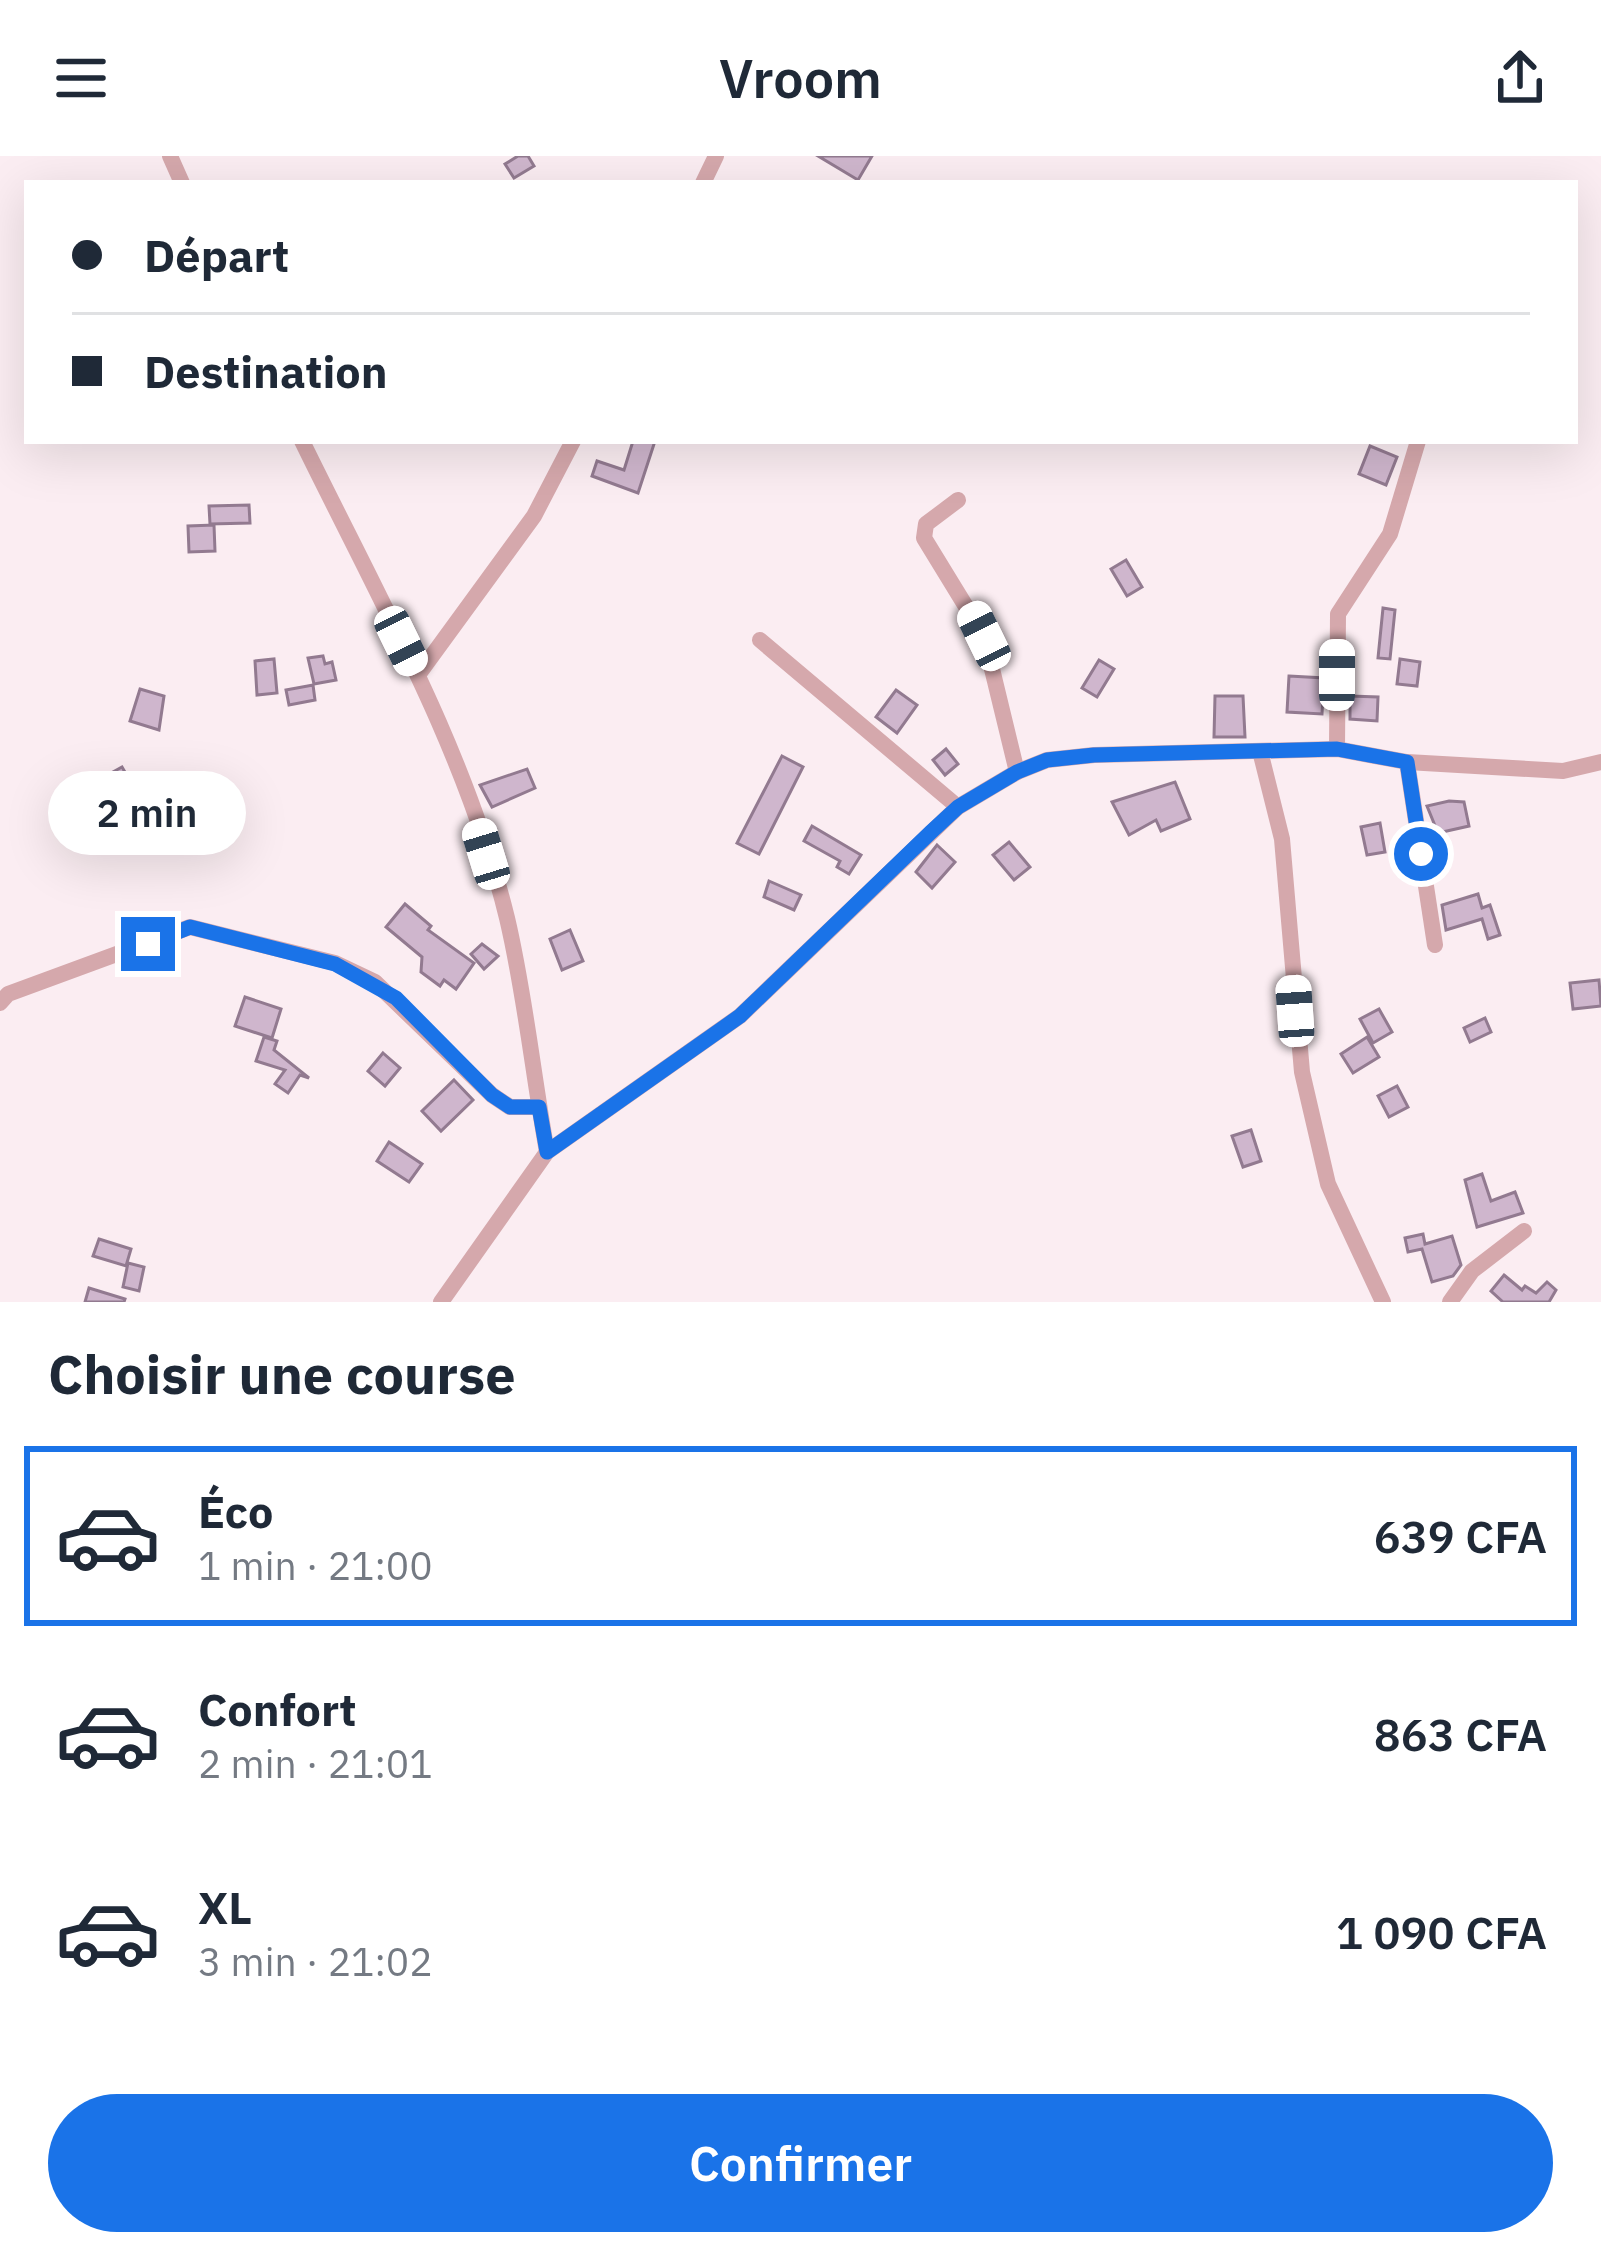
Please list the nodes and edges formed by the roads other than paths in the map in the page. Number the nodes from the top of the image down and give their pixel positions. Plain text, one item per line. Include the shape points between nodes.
1 (303, 444) edge
2 (571, 444) edge
3 (1417, 444) edge
4 (958, 500) dead end
5 (760, 640) dead end
6 (418, 675) junction
7 (1337, 749) junction
8 (1260, 751) junction
9 (1407, 762) junction
10 (1601, 762) edge
11 (1017, 772) junction
12 (958, 807) junction
13 (1435, 945) dead end
14 (0, 1003) edge
15 (539, 1107) junction
16 (547, 1152) junction
17 (1524, 1231) dead end
18 (441, 1302) edge
19 (1383, 1302) edge
20 (1450, 1302) edge

1 - 6 street
2 - 6 street via 534,516
3 - 7 street via 1390,534 1338,614
4 - 11 street via 926,524 924,538 984,636
5 - 12 street
6 - 15 street via 507,919
7 - 8 street
7 - 9 street
8 - 11 street via 1094,755
8 - 19 street via 1282,839 1302,1072 1328,1184
9 - 10 street via 1563,771
9 - 13 street
11 - 12 street
12 - 16 street via 740,1016
14 - 15 street via 190,927 375,982 492,1095 510,1107
15 - 16 street
16 - 18 street
17 - 20 street via 1472,1271

